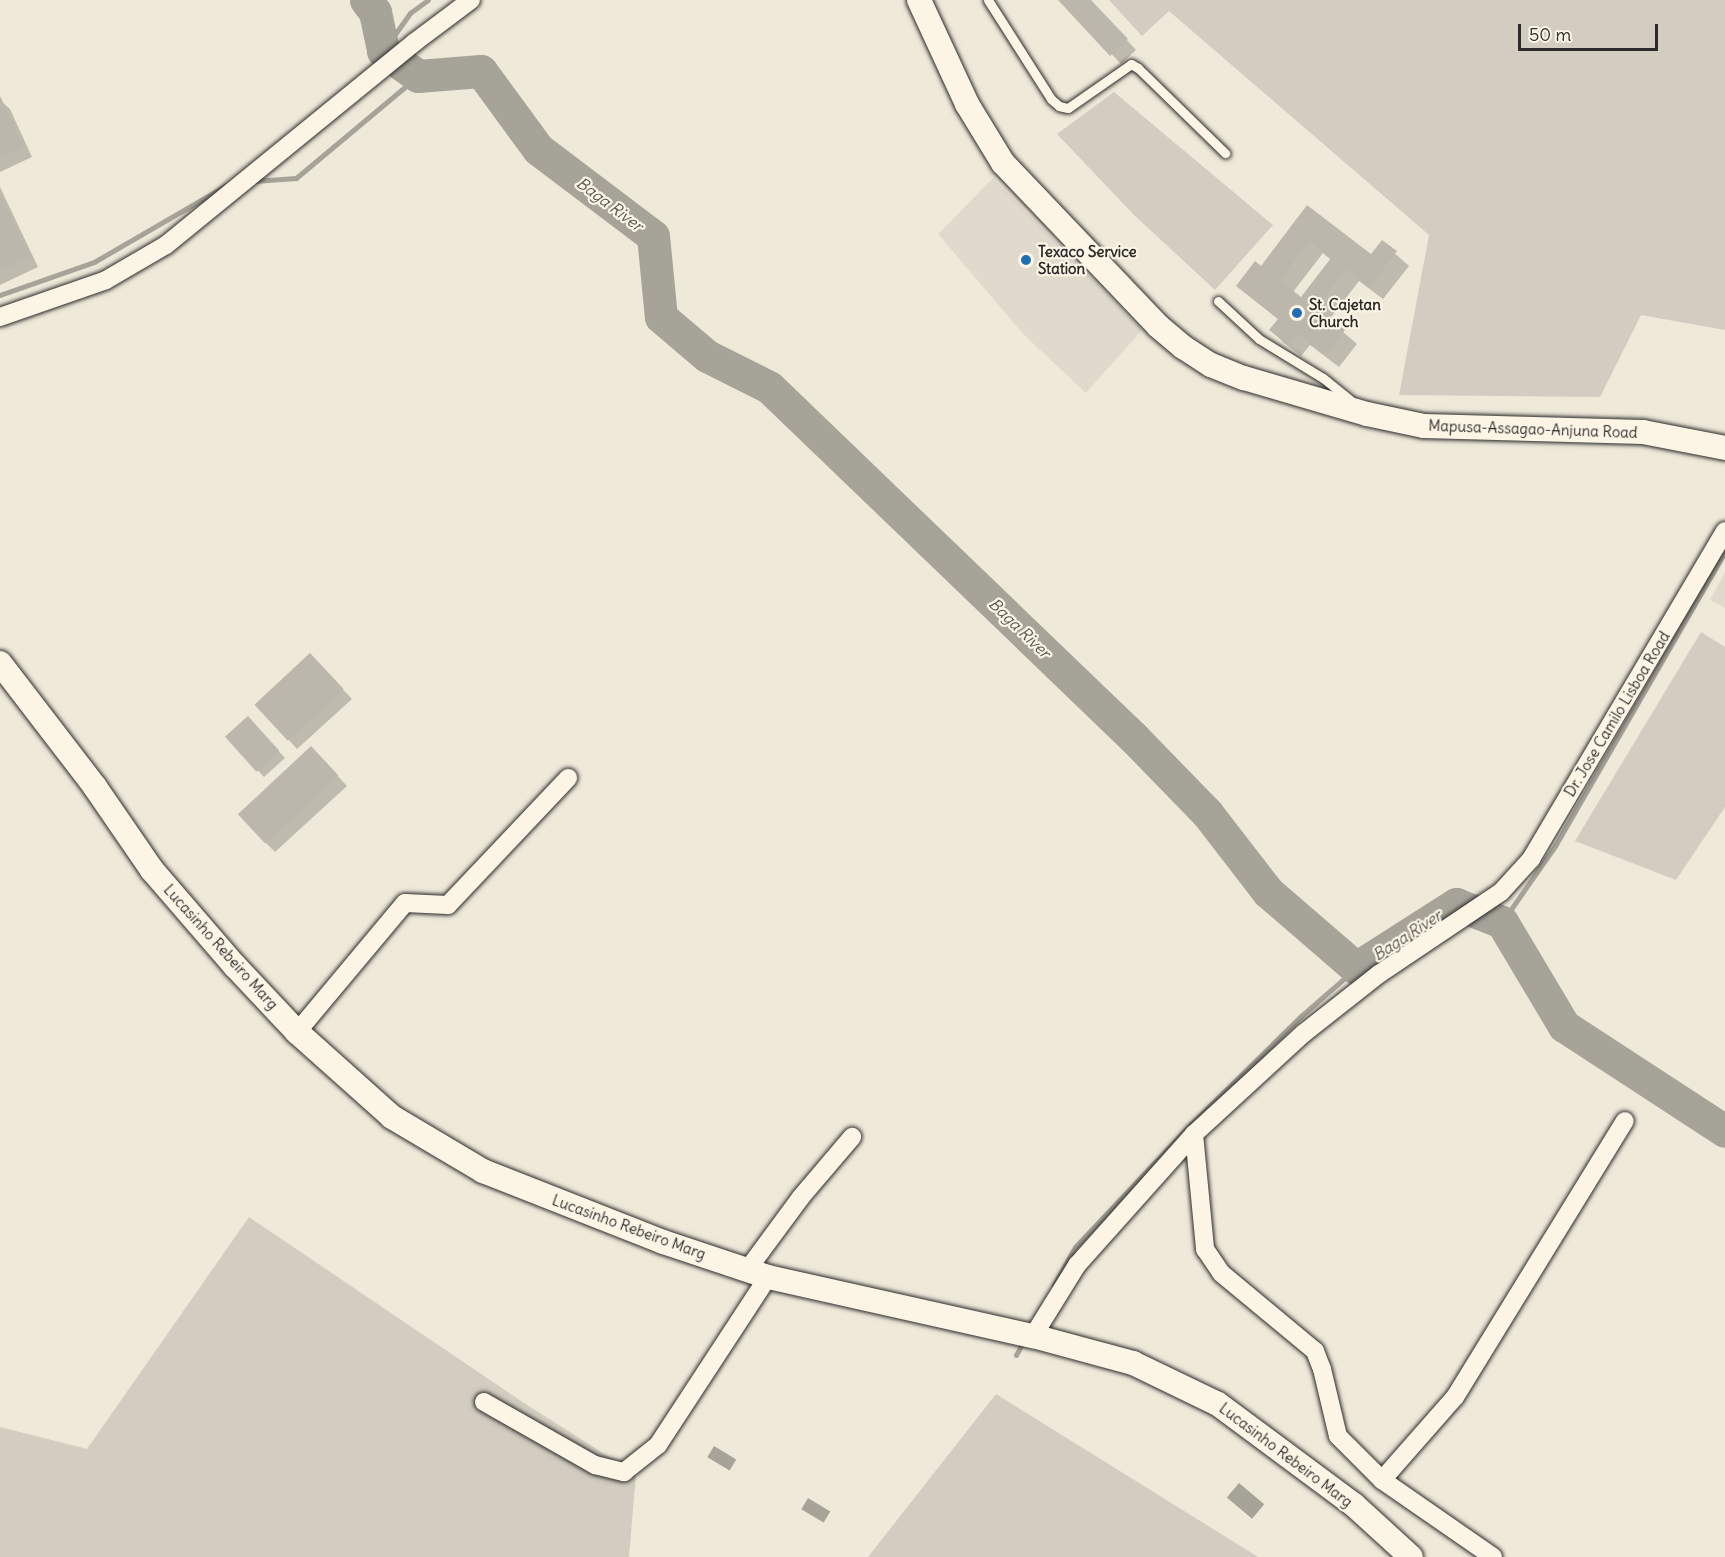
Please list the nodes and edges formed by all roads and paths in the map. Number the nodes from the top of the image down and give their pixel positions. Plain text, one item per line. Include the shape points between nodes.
1 (471, 0) edge
2 (919, 0) edge
3 (987, 0) edge
4 (1225, 153) dead end
5 (1218, 301) dead end
6 (0, 317) edge
7 (1367, 414) junction
8 (1725, 448) edge
9 (1725, 531) edge
10 (0, 663) edge
11 (568, 778) dead end
12 (297, 1032) junction
13 (1625, 1121) dead end
14 (1194, 1134) junction
15 (852, 1137) dead end
16 (758, 1273) junction
17 (1033, 1336) junction
18 (484, 1402) dead end
19 (1382, 1480) junction
20 (1411, 1557) edge
21 (1493, 1557) edge

1 - 6 street via 166,245 106,280
2 - 7 street, Mapusa-Assagao-Anjuna Road via 967,104 1003,163 1158,326 1211,364 1244,378
3 - 4 lane via 1059,106 1068,108 1131,64
5 - 7 lane via 1259,339 1323,378
7 - 8 street, Mapusa-Assagao-Anjuna Road via 1424,426 1643,432
9 - 14 street, Dr. Jose Camilo Lisboa Road via 1531,859 1501,892 1380,974 1304,1033
10 - 12 street, Lucasinho Rebeiro Marg via 96,788 152,870
11 - 12 street via 448,905 405,903
12 - 16 street, Lucasinho Rebeiro Marg via 392,1117 483,1171 663,1242
13 - 19 street via 1455,1397
14 - 17 street, Dr. Jose Camilo Lisboa Road via 1077,1265
14 - 19 street via 1205,1248 1221,1273 1315,1351 1338,1436
15 - 16 street via 801,1197
16 - 17 street, Lucasinho Rebeiro Marg
16 - 18 street via 658,1444 624,1472 595,1464
17 - 20 street, Lucasinho Rebeiro Marg via 1133,1363 1218,1404 1354,1505
19 - 21 street

